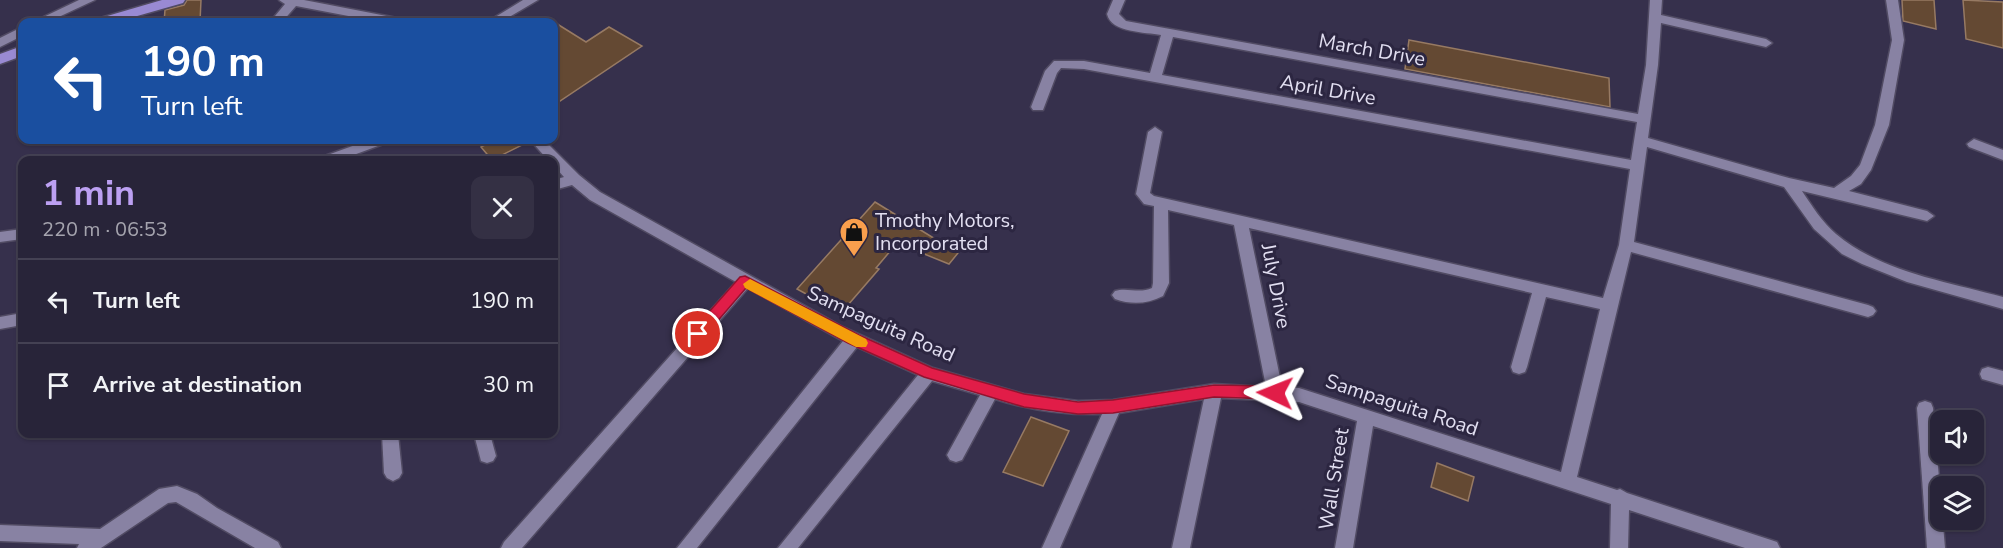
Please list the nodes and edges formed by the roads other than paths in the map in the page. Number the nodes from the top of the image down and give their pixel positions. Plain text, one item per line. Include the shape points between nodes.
1 (89, 0) edge
2 (178, 0) edge
3 (532, 0) edge
4 (1119, 0) edge
5 (1656, 0) edge
6 (1892, 0) edge
7 (289, 1) edge
8 (48, 18) edge
9 (116, 18) edge
10 (278, 18) edge
11 (376, 18) edge
12 (500, 18) edge
13 (1656, 18) junction
14 (18, 33) edge
15 (1168, 33) junction
16 (0, 43) edge
17 (1766, 43) dead end
18 (18, 52) edge
19 (0, 59) edge
20 (1155, 79) junction
21 (1038, 106) dead end
22 (1644, 118) junction
23 (1155, 132) dead end
24 (1641, 141) junction
25 (370, 144) edge
26 (540, 144) edge
27 (1974, 144) dead end
28 (2003, 155) edge
29 (338, 156) edge
30 (552, 156) edge
31 (558, 163) edge
32 (1638, 166) junction
33 (574, 179) junction
34 (1790, 183) junction
35 (558, 184) edge
36 (1836, 193) junction
37 (1161, 203) junction
38 (1927, 216) dead end
39 (1241, 223) junction
40 (18, 235) edge
41 (0, 237) edge
42 (1626, 245) junction
43 (745, 281) junction
44 (1541, 289) junction
45 (1120, 295) dead end
46 (2003, 303) edge
47 (1609, 304) junction
48 (1868, 311) dead end
49 (18, 320) edge
50 (0, 323) edge
51 (854, 339) junction
52 (1519, 367) dead end
53 (929, 373) junction
54 (991, 391) junction
55 (1214, 391) junction
56 (1275, 393) junction
57 (1113, 407) junction
58 (1925, 408) dead end
59 (1365, 416) junction
60 (390, 438) edge
61 (483, 438) edge
62 (956, 455) dead end
63 (487, 456) dead end
64 (393, 473) dead end
65 (1567, 481) junction
66 (1620, 497) junction
67 (0, 533) edge
68 (94, 543) edge
69 (272, 548) edge
70 (510, 548) edge
71 (686, 548) edge
72 (787, 548) edge
73 (1051, 548) edge
74 (1181, 548) edge
75 (1344, 548) edge
76 (1620, 548) edge
77 (1771, 548) edge
78 (1936, 548) edge

1 - 8 street
2 - 9 highway
3 - 12 street
4 - 15 street, March Drive via 1113,14 1117,22
5 - 13 street
6 - 36 street via 1898,40 1882,125 1866,167 1848,187
7 - 10 street
7 - 11 street
13 - 17 street
13 - 22 street
14 - 16 street
15 - 20 street
15 - 22 street, March Drive
18 - 19 highway
20 - 21 street, April Drive via 1084,64 1058,64 1051,70
20 - 32 street, April Drive
22 - 24 street
23 - 37 street via 1143,194
24 - 32 street
24 - 34 street
25 - 29 street
26 - 30 street, Sampaguita Road
27 - 28 street
31 - 33 street, Sampaguita Road
32 - 42 street
33 - 35 street
33 - 43 street, Sampaguita Road
34 - 36 street
34 - 46 street via 1817,223 1851,252 1875,265
36 - 38 street
37 - 39 street
37 - 45 street via 1158,292 1146,298
39 - 44 street
39 - 56 street, July Drive
40 - 41 street
42 - 47 street
42 - 48 street
43 - 51 street, Sampaguita Road
43 - 70 street
44 - 47 street
44 - 52 street
47 - 65 street
49 - 50 street
51 - 53 street, Sampaguita Road
51 - 71 street
53 - 54 street, Sampaguita Road
53 - 72 street
54 - 57 street, Sampaguita Road via 1024,401
54 - 62 street
55 - 56 street, Sampaguita Road
55 - 57 street, Sampaguita Road
55 - 74 street
56 - 59 street, Sampaguita Road via 1299,395
57 - 73 street
58 - 78 street
59 - 65 street, Sampaguita Road
59 - 75 street, Wall Street
60 - 64 street
61 - 63 street
65 - 66 street, Sampaguita Road
66 - 76 street
66 - 77 street, Sampaguita Road
67 - 68 street
68 - 69 street via 165,495 177,494

